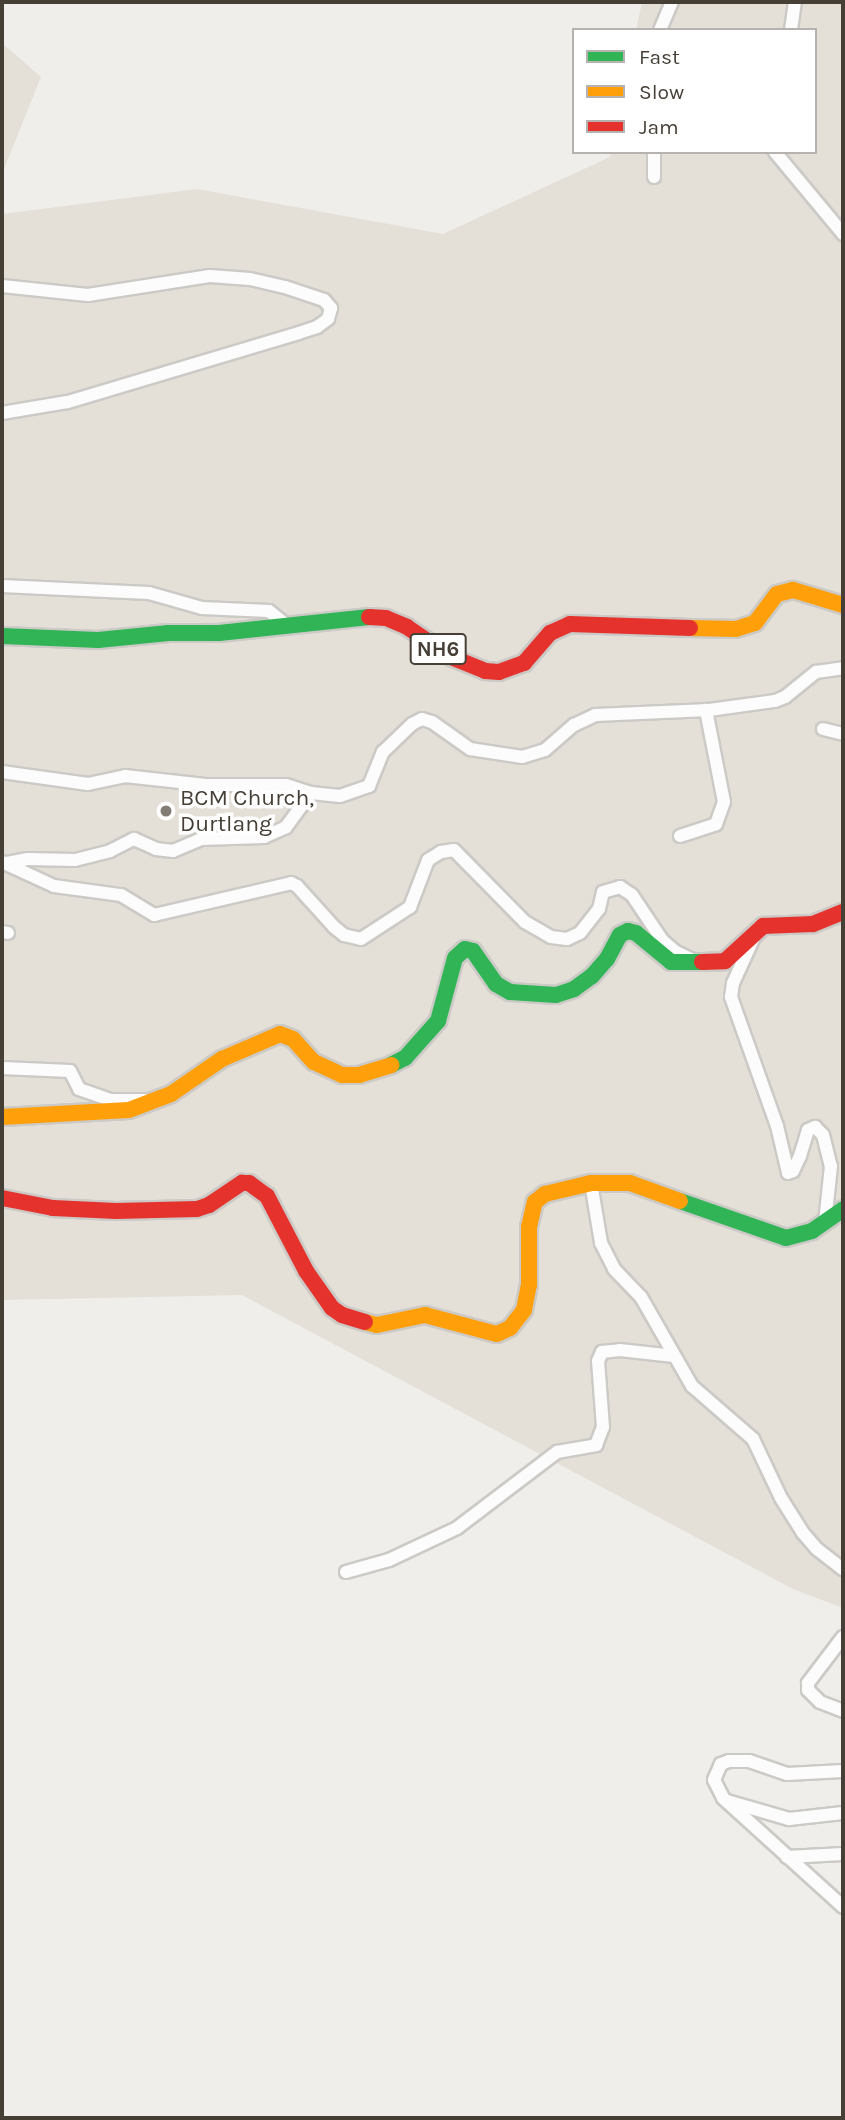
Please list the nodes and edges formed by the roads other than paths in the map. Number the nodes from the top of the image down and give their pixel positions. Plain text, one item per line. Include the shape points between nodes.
1 (672, 2) edge
2 (794, 2) edge
3 (661, 28) edge
4 (791, 28) edge
5 (654, 154) edge
6 (777, 154) edge
7 (654, 177) dead end
8 (843, 234) edge
9 (2, 286) edge
10 (2, 413) edge
11 (2, 586) edge
12 (843, 605) edge
13 (284, 623) junction
14 (2, 636) edge
15 (843, 668) edge
16 (706, 710) junction
17 (823, 729) dead end
18 (843, 734) edge
19 (2, 772) edge
20 (311, 793) junction
21 (680, 836) dead end
22 (4, 863) edge
23 (843, 912) edge
24 (758, 928) junction
25 (699, 962) junction
26 (2, 1068) edge
27 (162, 1098) junction
28 (2, 1117) edge
29 (591, 1183) junction
30 (2, 1198) edge
31 (843, 1209) edge
32 (825, 1222) junction
33 (674, 1356) junction
34 (843, 1569) edge
35 (346, 1572) dead end
36 (843, 1637) edge
37 (843, 1711) edge
38 (843, 1771) edge
39 (727, 1801) junction
40 (843, 1813) edge
41 (843, 1854) edge
42 (786, 1857) junction
43 (828, 1894) junction
44 (843, 1896) edge
45 (843, 1907) edge

1 - 3 street
2 - 4 street
5 - 7 street
6 - 8 street
9 - 10 street via 88,295 210,276 285,287 324,300 331,308 328,319 299,333 67,402
11 - 13 street via 149,593 202,608 269,611
12 - 13 main road, NH6 via 793,590 777,594 755,623 736,629 570,624 550,633 523,663 499,672 459,662 386,618
13 - 14 main road, NH6 via 219,633 98,640
15 - 16 street via 816,672 775,701
16 - 20 street via 596,715 574,725 545,750 522,757 470,749 422,719 383,752 369,786 340,796
16 - 21 street via 724,802 716,824
17 - 18 street
19 - 20 street via 88,784 125,776 206,785 286,785
20 - 22 street via 286,827 264,837 201,839 173,851 134,839 75,860
22 - 25 street via 54,886 121,895 154,915 294,884 334,927 361,939 410,907 428,860 454,850 525,922 551,937 567,939 580,933 599,909 603,892 620,887 632,895 662,940
23 - 24 main road via 813,924
24 - 25 main road via 725,961
24 - 32 street via 731,997 777,1126 788,1173 808,1130 815,1127 823,1135 831,1166
25 - 27 main road via 671,961 628,931 580,985 556,995 527,995 500,987 473,951 465,949 454,958 438,1021 420,1044 397,1062 359,1075 342,1075 324,1069 293,1039 280,1034 222,1059
26 - 27 street via 70,1071 79,1089 111,1100
27 - 28 main road via 114,1113
29 - 30 main road via 557,1190 535,1202 528,1227 528,1297 521,1316 507,1331 497,1334 425,1315 377,1325 342,1315 306,1271 267,1196 249,1183 197,1209 116,1212 53,1208
29 - 32 main road via 630,1183 786,1238
29 - 33 street via 606,1255 641,1297
31 - 32 main road
33 - 34 street via 699,1393 753,1439 803,1533
33 - 35 street via 602,1352 598,1361 603,1427 599,1442 557,1452 457,1528 389,1560
36 - 37 street via 808,1683 811,1695
38 - 39 street via 787,1774 749,1761 729,1760 714,1780
39 - 40 street via 789,1819
39 - 42 street
41 - 42 street
42 - 43 street
43 - 44 street
43 - 45 street

